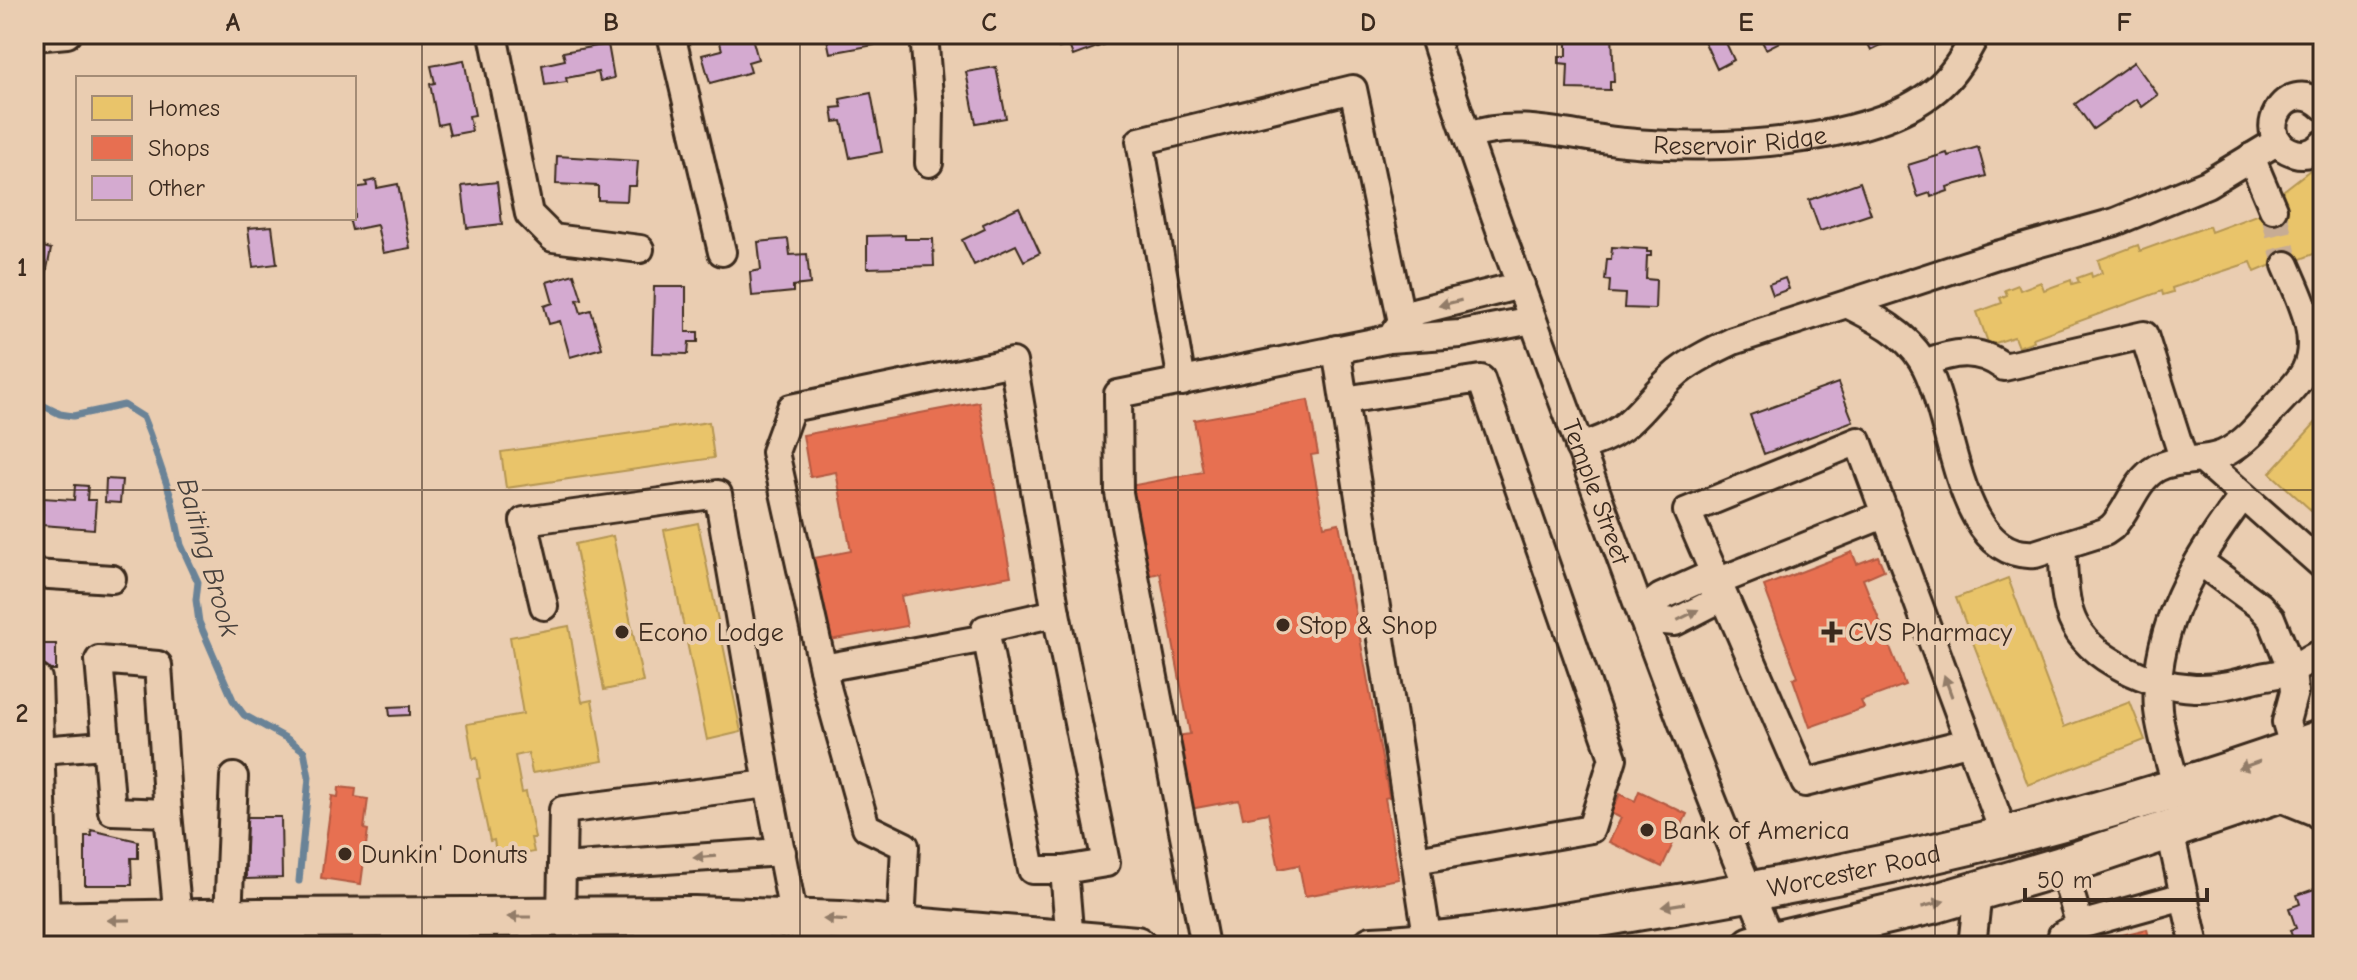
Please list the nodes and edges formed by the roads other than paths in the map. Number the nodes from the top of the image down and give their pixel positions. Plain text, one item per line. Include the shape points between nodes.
1 (67, 34) edge
2 (493, 34) edge
3 (671, 34) edge
4 (924, 34) edge
5 (1433, 34) edge
6 (1976, 34) edge
7 (34, 37) edge
8 (2323, 106) edge
9 (1468, 136) junction
10 (2278, 141) junction
11 (2323, 144) edge
12 (2251, 157) junction
13 (929, 163) dead end
14 (2273, 209) tunnel mouth
15 (640, 249) dead end
16 (722, 252) dead end
17 (2286, 265) tunnel mouth
18 (1521, 285) junction
19 (2312, 293) edge
20 (1849, 305) junction
21 (1532, 320) junction
22 (1395, 330) junction
23 (1336, 349) junction
24 (1924, 363) junction
25 (1182, 382) junction
26 (1344, 400) junction
27 (1579, 447) junction
28 (2194, 461) junction
29 (2243, 496) junction
30 (1886, 514) junction
31 (2062, 546) junction
32 (2199, 561) junction
33 (2323, 566) edge
34 (34, 574) edge
35 (112, 579) dead end
36 (1717, 582) junction
37 (544, 606) dead end
38 (1056, 613) junction
39 (1643, 619) junction
40 (986, 638) junction
41 (2323, 653) edge
42 (823, 668) junction
43 (2292, 670) junction
44 (38, 679) dead end
45 (2158, 681) junction
46 (1968, 742) junction
47 (2309, 744) edge
48 (104, 745) junction
49 (39, 763) edge
50 (234, 777) dead end
51 (768, 784) junction
52 (2177, 788) junction
53 (2321, 806) edge
54 (168, 813) junction
55 (2170, 831) junction
56 (2005, 837) junction
57 (782, 852) junction
58 (1416, 860) junction
59 (2062, 866) junction
60 (562, 867) junction
61 (1064, 870) junction
62 (1978, 891) junction
63 (1750, 893) junction
64 (2184, 896) junction
65 (561, 917) junction
66 (228, 918) junction
67 (178, 919) junction
68 (794, 919) junction
69 (40, 922) edge
70 (901, 925) junction
71 (2080, 925) junction
72 (1860, 935) edge
73 (1070, 941) junction
74 (1428, 942) junction
75 (1766, 945) edge
76 (1136, 946) edge
77 (1205, 946) edge
78 (1372, 946) edge
79 (1972, 946) edge
80 (2060, 946) edge
81 (2192, 946) edge

1 - 7 street
2 - 15 street via 529,214 553,238
3 - 16 street
4 - 13 street
5 - 9 street, Temple Street
6 - 9 street, Reservoir Ridge via 1955,71 1924,98 1874,120 1806,137 1700,146 1526,128 1487,129
8 - 10 street via 2308,97 2281,105 2273,122
9 - 18 street, Temple Street
10 - 11 street via 2301,154
10 - 12 street
12 - 14 street
12 - 20 street via 2207,184 2115,222
17 - 19 street
18 - 21 street, Temple Street
18 -> 22 street via 1417,311
19 - 28 street via 2311,356 2304,373 2240,444
20 - 24 street via 1897,332
20 - 27 street via 1713,351 1677,374 1627,426
21 - 22 street via 1460,334
21 - 27 street, Temple Street
22 - 23 street
22 - 25 street via 1353,89 1140,141
23 - 25 street
23 - 26 street
24 - 28 street via 1960,352 1980,354 2004,367 2144,335
24 - 31 street via 1984,532 2002,548 2024,555
25 - 77 street via 1118,394 1119,493
26 - 58 street
26 - 58 street via 1481,379 1613,758 1591,829
27 - 39 street, Temple Street
28 - 29 street
28 - 31 street via 2155,469 2112,527
29 - 32 street
29 - 33 street
30 - 36 street
30 - 36 street via 1858,441 1687,511
46 -> 30 street
31 - 45 street via 2072,621 2118,666
32 - 43 street via 2271,618
32 - 45 street via 2166,631
34 - 35 street
36 - 39 street via 1712,603 1675,622
36 - 46 street via 1805,783
37 - 51 street via 524,521 718,494
38 - 40 street via 985,629
38 - 42 street via 1013,362 791,408 775,452
38 - 61 street via 1106,863
39 - 63 street, Temple Street
40 - 42 street
40 - 61 street via 1032,870
41 - 43 street
42 - 70 street via 866,827 905,846
43 - 45 street via 2216,687
43 - 47 street via 2294,692 2286,722
44 - 49 street
45 - 52 street via 2158,712
46 - 56 street
47 -> 52 highway, Worcester Road
48 - 49 street
48 - 54 street via 112,811
48 - 54 street via 99,660 158,665
49 - 69 street
50 - 66 street
51 - 57 street
51 - 60 street via 563,810
52 - 56 highway, Worcester Road
53 - 55 highway, Worcester Road via 2276,796
54 - 67 street
55 - 59 highway, Worcester Road
55 - 64 street
56 - 63 highway, Worcester Road
57 -> 60 street
57 - 68 street
58 - 74 street
59 - 62 highway, Worcester Road
59 - 71 street
60 - 65 street
61 - 73 street
72 -> 62 highway, Worcester Road
62 - 79 street
63 -> 74 highway, Worcester Road
63 - 75 street, Temple Street
64 - 71 street
64 - 81 street
65 -> 66 highway
65 - 68 highway
66 - 67 highway
67 -> 69 highway
70 -> 68 highway
70 - 73 highway
71 - 80 street via 2062,935
72 - 75 highway, Worcester Road
73 - 76 highway
74 - 78 highway, Worcester Road

